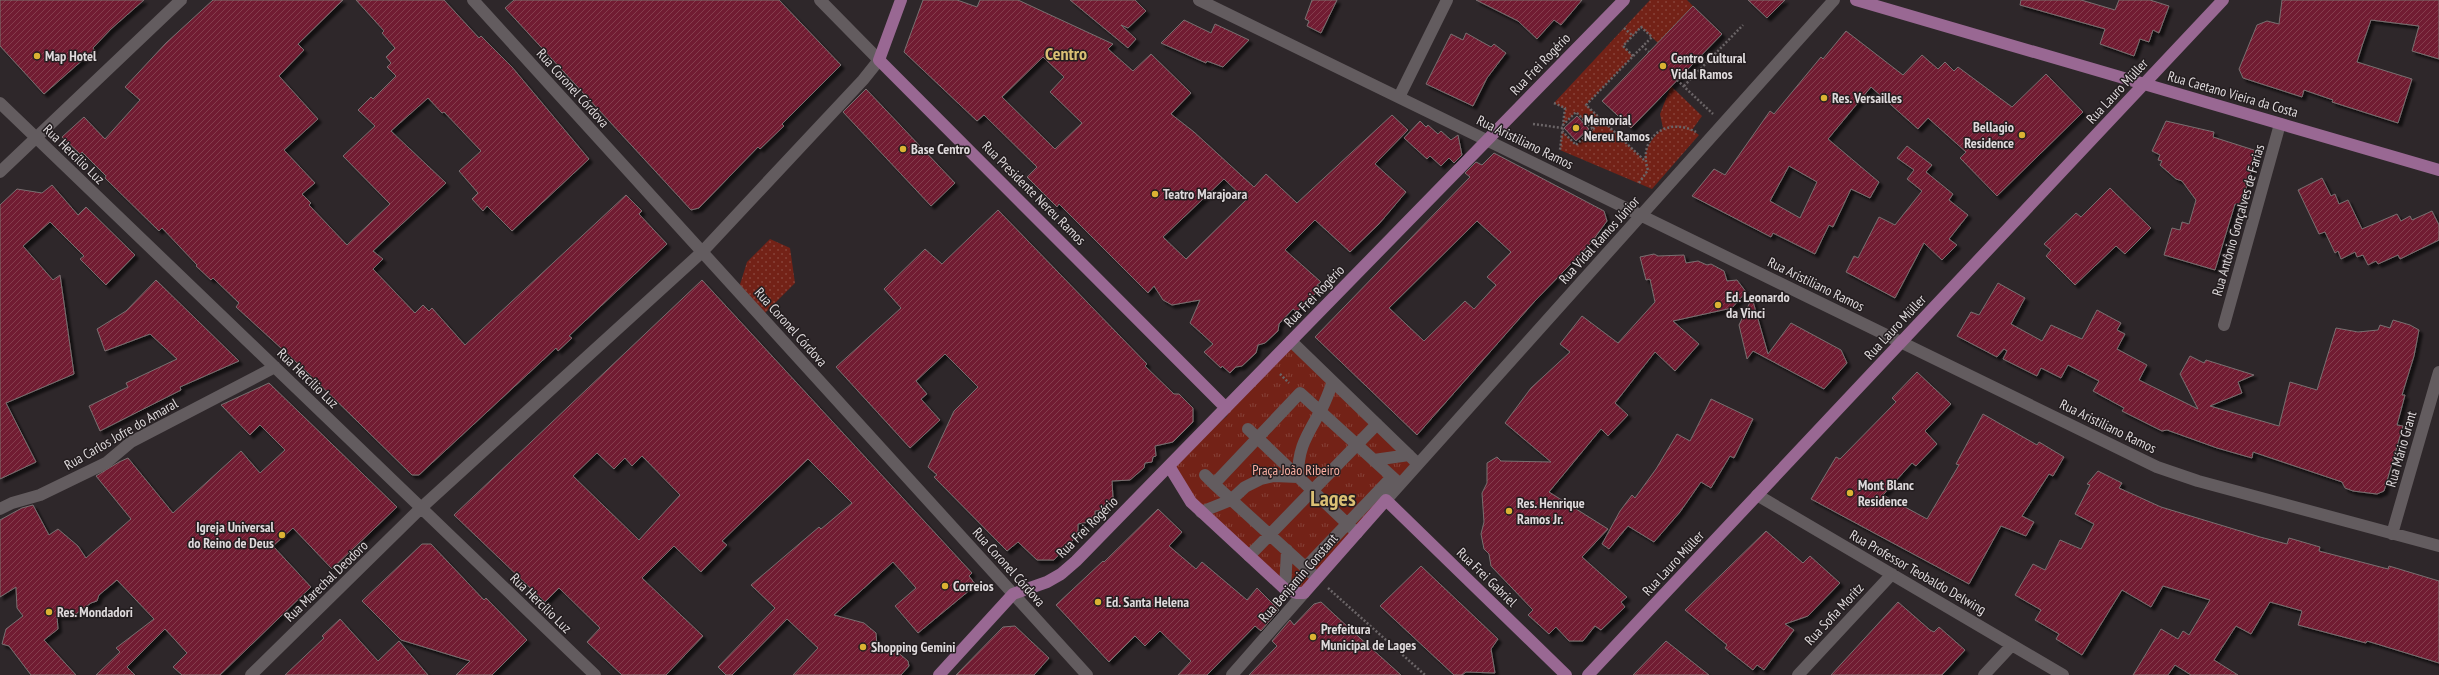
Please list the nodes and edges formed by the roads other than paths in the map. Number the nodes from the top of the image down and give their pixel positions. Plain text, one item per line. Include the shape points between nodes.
1 (181, 0) edge
2 (473, 0) edge
3 (820, 0) edge
4 (901, 0) edge
5 (1199, 0) edge
6 (1447, 0) edge
7 (1624, 0) edge
8 (1834, 0) edge
9 (1856, 0) edge
10 (2223, 0) edge
11 (879, 60) junction
12 (2144, 84) junction
13 (1399, 97) junction
14 (0, 103) edge
15 (2280, 124) junction
16 (36, 138) junction
17 (1487, 140) junction
18 (2439, 170) edge
19 (0, 172) edge
20 (1641, 216) junction
21 (702, 252) junction
22 (2224, 325) dead end
23 (1291, 341) junction
24 (1901, 342) junction
25 (275, 367) junction
26 (2439, 372) edge
27 (1333, 382) junction
28 (1226, 408) junction
29 (1320, 411) junction
30 (1377, 424) junction
31 (1248, 430) dead end
32 (1257, 438) junction
33 (1357, 445) junction
34 (1408, 455) junction
35 (1374, 460) junction
36 (1418, 464) junction
37 (1169, 466) junction
38 (1205, 475) dead end
39 (1298, 477) junction
40 (1396, 480) junction
41 (1214, 484) junction
42 (1312, 491) junction
43 (1757, 495) junction
44 (1231, 500) junction
45 (1386, 500) junction
46 (421, 508) junction
47 (0, 509) edge
48 (1201, 512) junction
49 (1347, 524) junction
50 (1357, 533) junction
51 (2392, 534) junction
52 (1270, 535) junction
53 (2439, 546) edge
54 (1286, 550) junction
55 (1249, 556) junction
56 (1306, 568) junction
57 (1892, 574) junction
58 (1317, 578) junction
59 (1285, 589) junction
60 (1304, 593) junction
61 (1013, 594) junction
62 (2012, 645) junction
63 (251, 675) edge
64 (595, 675) edge
65 (938, 675) edge
66 (1087, 675) edge
67 (1232, 675) edge
68 (1566, 675) edge
69 (1588, 675) edge
70 (1798, 675) edge
71 (1984, 675) edge
72 (2064, 675) edge

1 - 16 street
2 - 21 street, Rua Coronel Córdova
3 - 11 street, Rua Presidente Nereu Ramos
4 - 11 main road
5 - 13 street, Rua Aristiliano Ramos
6 - 13 street
7 - 17 main road, Rua Frei Rogério
8 - 20 street, Rua Vidal Ramos Júnior
9 - 12 main road, Rua Caetano Vieira da Costa
10 - 12 main road, Rua Lauro Müller
11 - 21 street, Rua Marechal Deodoro
11 - 28 main road, Rua Presidente Nereu Ramos
12 - 15 main road, Rua Caetano Vieira da Costa
12 - 24 main road, Rua Lauro Müller
13 - 17 street, Rua Aristiliano Ramos
14 - 16 street, Rua Hercílio Luz
15 - 18 main road, Rua Caetano Vieira da Costa
15 - 22 street, Rua Antônio Gonçalves de Farias
16 - 19 street
16 - 25 street, Rua Hercílio Luz
17 - 20 street, Rua Aristiliano Ramos
17 - 23 main road, Rua Frei Rogério
20 - 24 street, Rua Aristiliano Ramos
20 - 36 street, Rua Vidal Ramos Júnior
21 - 46 street, Rua Marechal Deodoro
21 - 61 street, Rua Coronel Córdova
23 - 27 street
23 - 28 main road, Rua Frei Rogério
24 - 43 main road, Rua Lauro Müller
24 - 51 street, Rua Aristiliano Ramos via 2179,475
25 - 46 street, Rua Hercílio Luz
25 - 47 street, Rua Carlos Jofre do Amaral via 131,442 106,463 40,495
26 - 51 street, Rua Mário Grant
27 - 29 street
27 - 30 street
28 - 37 main road, Rua Frei Rogério
29 - 32 street via 1296,389
29 - 33 street
29 - 39 street via 1300,448
30 - 33 street
30 - 34 street
31 - 32 street
32 - 39 street
32 - 41 street
33 - 35 street
33 - 42 street
34 - 35 street
34 - 36 street
35 - 40 street
36 - 40 street, Rua Vidal Ramos Júnior
37 - 48 main road via 1183,491
37 - 61 main road, Rua Frei Rogério via 1061,574
38 - 41 street
39 - 42 street
39 - 44 street via 1274,476 1261,479 1245,487
40 - 45 street, Rua Vidal Ramos Júnior
40 - 49 street
41 - 44 street
42 - 49 street
42 - 52 street
43 - 57 street, Rua Professor Teobaldo Delwing
43 - 69 main road, Rua Lauro Müller
44 - 48 street
44 - 52 street
45 - 50 main road, Rua Benjamin Constant
45 - 68 main road, Rua Frei Gabriel
46 - 63 street, Rua Marechal Deodoro
46 - 64 street, Rua Hercílio Luz
48 - 55 main road
49 - 50 street
49 - 56 street
50 - 58 main road, Rua Benjamin Constant
51 - 53 street, Rua Aristiliano Ramos
52 - 54 street
52 - 55 street
54 - 56 street
54 - 59 street
55 - 59 main road
56 - 58 street
57 - 62 street, Rua Professor Teobaldo Delwing
57 - 70 street, Rua Sofia Moritz
58 - 60 main road, Rua Benjamin Constant
59 - 60 main road
60 - 67 street, Rua Benjamin Constant
61 - 65 main road
61 - 66 street, Rua Coronel Córdova
62 - 71 street
62 - 72 street, Rua Professor Teobaldo Delwing

